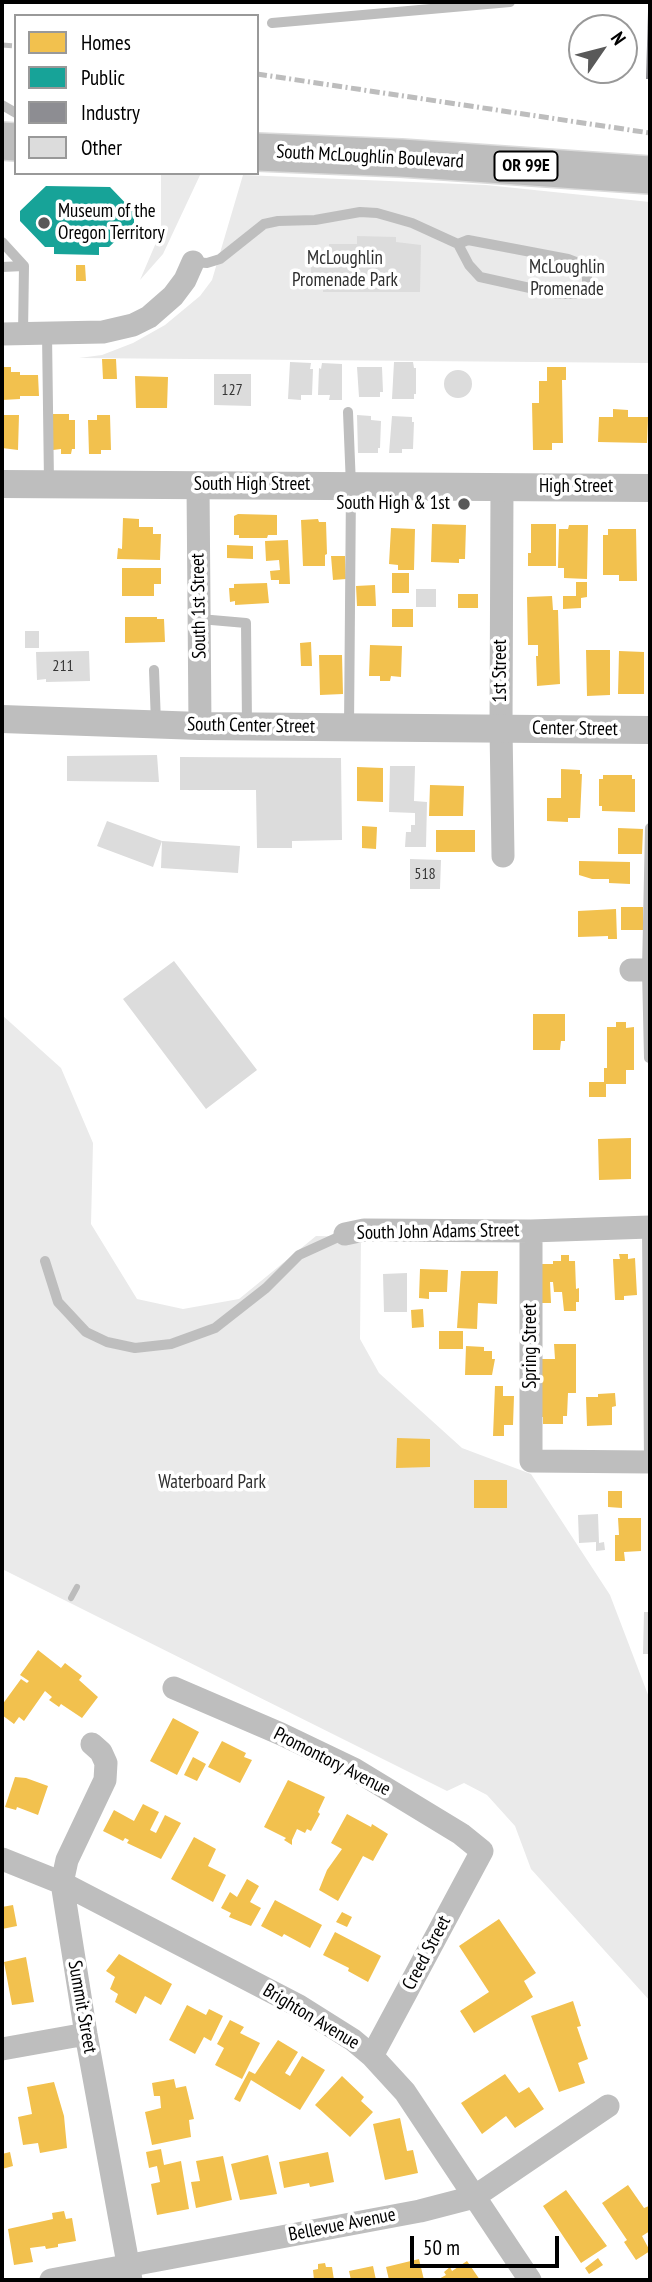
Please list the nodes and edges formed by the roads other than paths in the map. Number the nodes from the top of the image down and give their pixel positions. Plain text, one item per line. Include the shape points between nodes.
1 (510, 2) edge
2 (272, 23) dead end
3 (259, 152) edge
4 (650, 175) edge
5 (2, 242) edge
6 (458, 244) junction
7 (193, 262) joint
8 (2, 267) edge
9 (24, 267) junction
10 (13, 334) edge
11 (47, 334) junction
12 (348, 412) dead end
13 (2, 484) edge
14 (49, 484) junction
15 (198, 485) junction
16 (351, 486) junction
17 (502, 487) junction
18 (650, 488) edge
19 (200, 619) junction
20 (155, 670) dead end
21 (2, 719) edge
22 (156, 725) junction
23 (200, 726) junction
24 (247, 727) junction
25 (349, 727) junction
26 (501, 728) junction
27 (650, 730) edge
28 (650, 828) edge
29 (503, 856) dead end
30 (643, 970) edge
31 (649, 1058) edge
32 (648, 1227) edge
33 (531, 1231) junction
34 (345, 1234) joint
35 (45, 1261) dead end
36 (650, 1462) edge
37 (174, 1688) dead end
38 (92, 1744) dead end
39 (482, 1851) joint
40 (2, 1860) edge
41 (62, 1883) junction
42 (86, 2034) junction
43 (2, 2049) edge
44 (372, 2056) junction
45 (608, 2106) dead end
46 (474, 2197) junction
47 (130, 2273) edge
48 (51, 2280) edge
49 (530, 2280) edge

1 - 2 lane
3 - 4 highway, South McLoughlin Boulevard / OR 99E
5 - 9 lane
6 - 6 lane via 467,240 568,259 581,264 587,283 574,294 557,294 480,277
6 - 7 lane via 412,223 360,212 264,224 220,258
7 - 11 street via 173,296 133,325 103,332
8 - 9 lane
9 - 10 lane
10 - 11 street
11 - 14 lane
12 - 16 lane
13 - 14 street, South High Street
14 - 15 street, South High Street
15 - 16 street, South High Street
15 - 19 street, South 1st Street
16 - 17 street, South High Street
16 - 25 lane
17 - 18 street, High Street
17 - 26 street, 1st Street
19 - 23 street, South 1st Street
19 - 24 lane via 246,623
20 - 22 lane
21 - 22 street, South Center Street
22 - 23 street, South Center Street
23 - 24 street, South Center Street
24 - 25 street, South Center Street
25 - 26 street, South Center Street
26 - 27 street, Center Street
26 - 29 street, 1st Street
28 - 30 lane
30 - 31 lane
32 - 33 street, South John Adams Street
32 - 36 lane
33 - 34 street, South John Adams Street via 365,1230
33 - 36 street, Spring Street via 531,1461
34 - 35 lane via 299,1255 215,1328 171,1344 135,1348 86,1332 58,1302
37 - 39 street, Promontory Avenue via 354,1769
38 - 41 street, Summit Street via 106,1763 104,1780 67,1860
39 - 44 street, Creed Street
40 - 41 street, Brighton Avenue
41 - 42 street, Summit Street
41 - 44 street, Brighton Avenue via 320,2018
42 - 43 street
42 - 47 street, Summit Street
44 - 46 street, Brighton Avenue via 405,2092
45 - 46 street, Bellevue Avenue
46 - 47 street, Bellevue Avenue
46 - 49 street, Brighton Avenue
47 - 48 street, Bellevue Avenue

